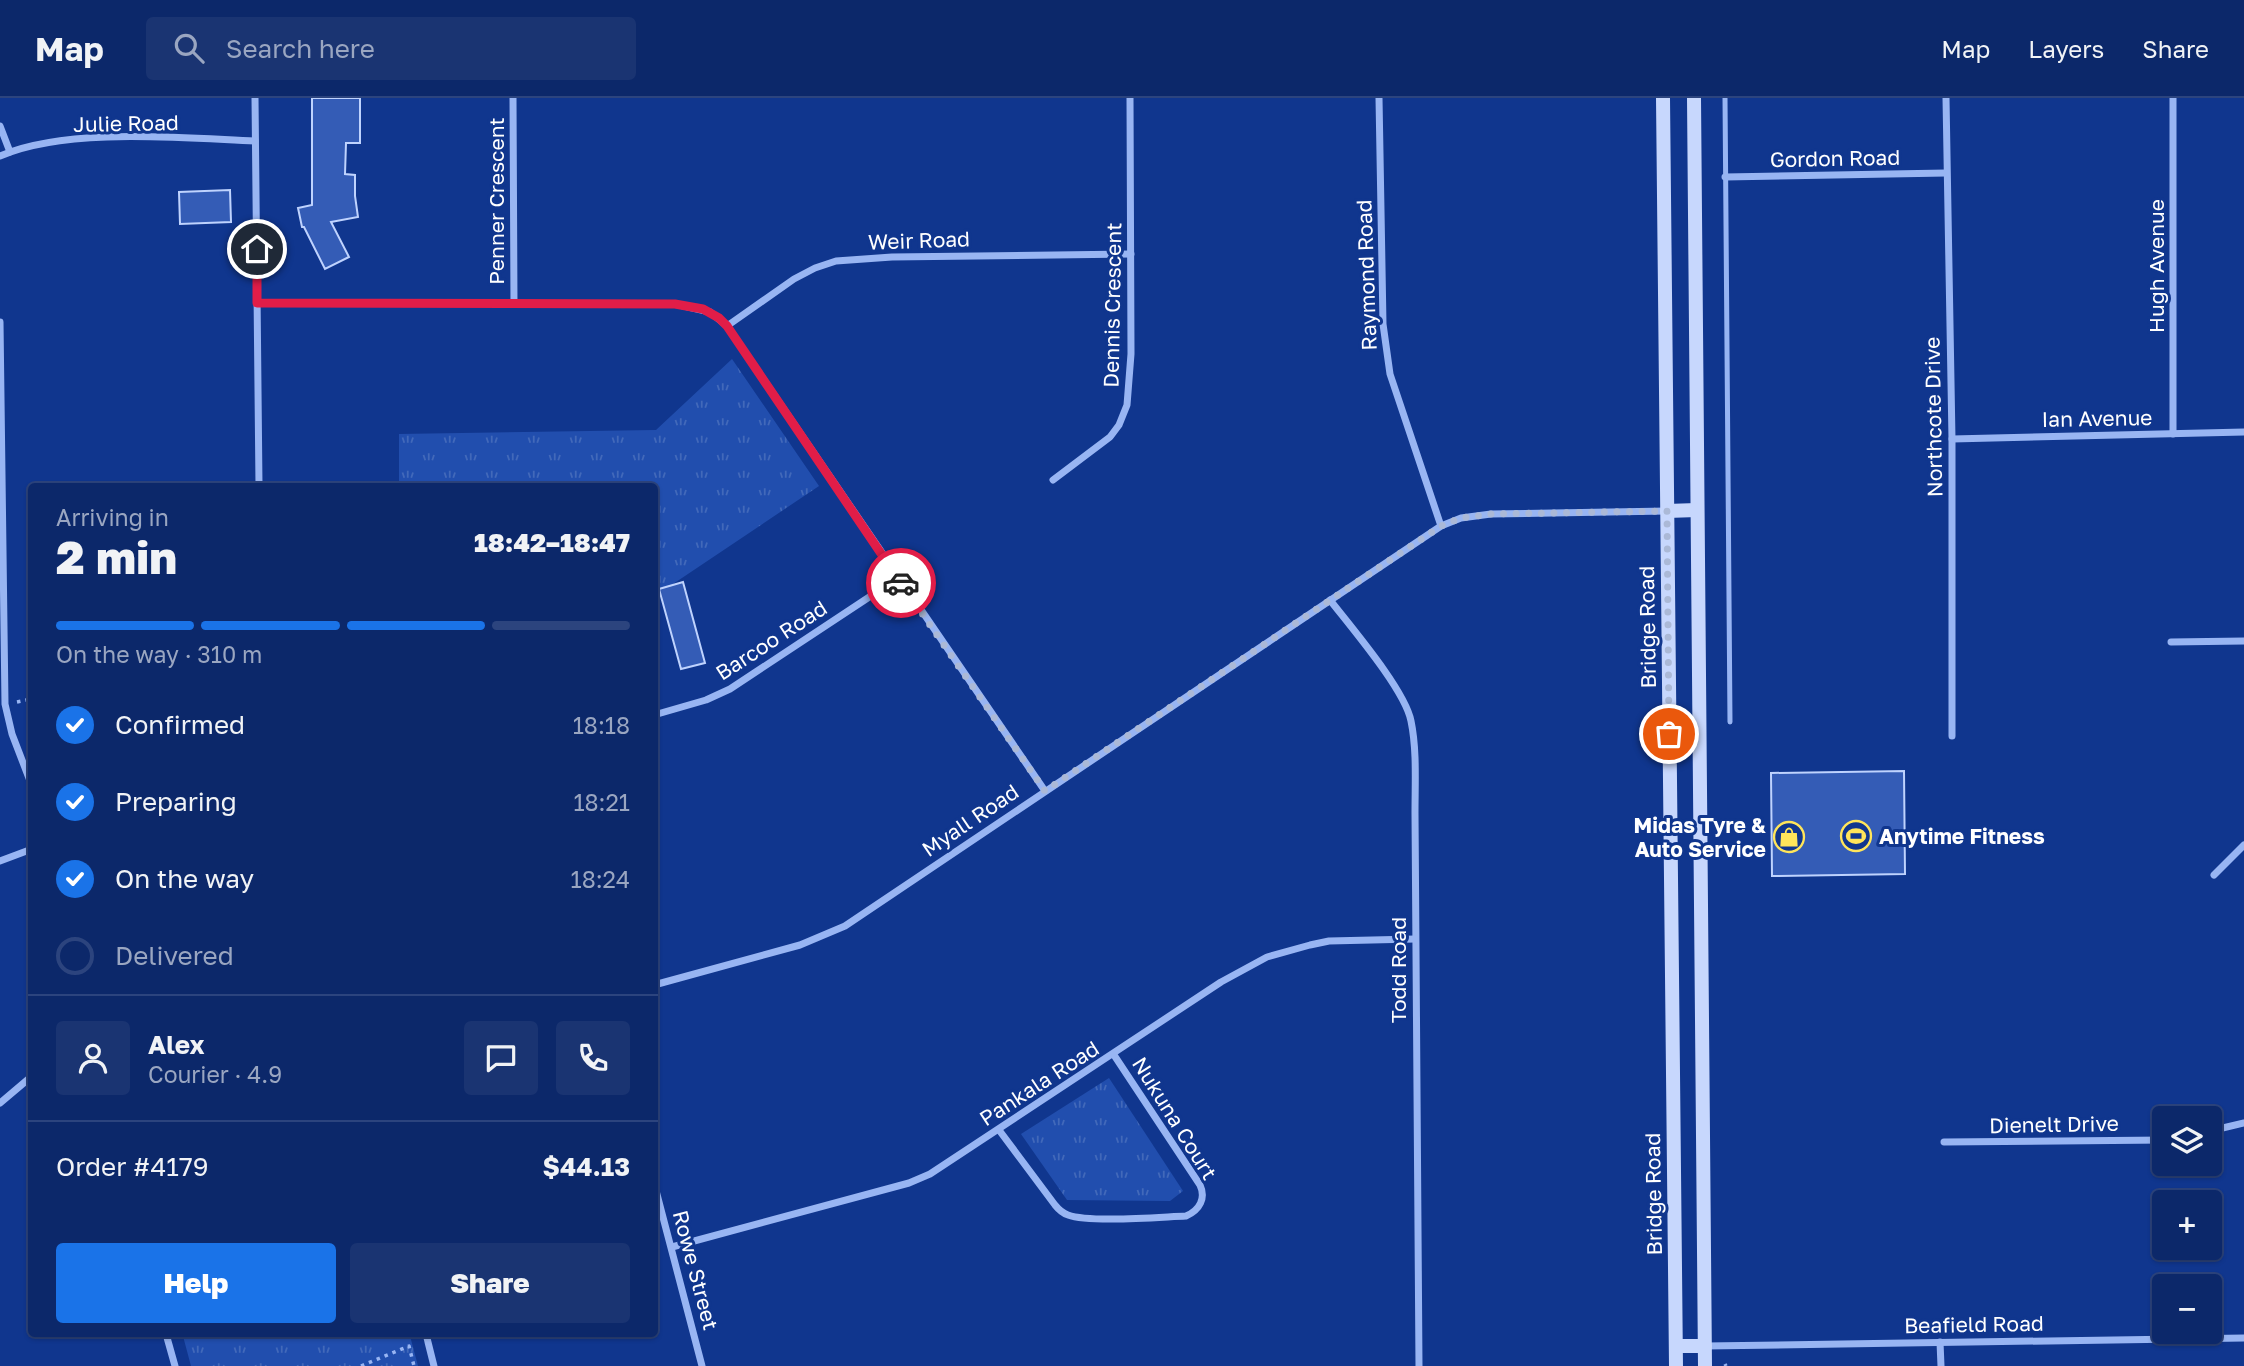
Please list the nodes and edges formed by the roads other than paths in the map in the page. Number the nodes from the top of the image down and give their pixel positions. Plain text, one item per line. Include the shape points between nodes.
1 (255, 98) edge
2 (513, 98) edge
3 (1130, 98) edge
4 (1380, 98) edge
5 (1663, 98) edge
6 (1694, 98) edge
7 (1725, 98) edge
8 (1946, 98) edge
9 (2173, 98) edge
10 (0, 126) edge
11 (256, 141) junction
12 (10, 152) junction
13 (0, 156) edge
14 (1946, 173) junction
15 (1725, 177) junction
16 (1131, 254) junction
17 (257, 303) junction
18 (514, 304) junction
19 (0, 322) edge
20 (727, 326) junction
21 (2244, 432) edge
22 (2173, 434) junction
23 (1952, 439) junction
24 (1053, 480) dead end
25 (259, 483) edge
26 (1697, 510) junction
27 (1667, 511) junction
28 (1441, 526) junction
29 (898, 578) junction
30 (1330, 600) junction
31 (2244, 641) edge
32 (2171, 642) dead end
33 (658, 714) edge
34 (1730, 722) dead end
35 (1952, 736) dead end
36 (28, 776) edge
37 (1045, 791) junction
38 (2244, 845) edge
39 (28, 850) edge
40 (0, 861) edge
41 (2214, 875) dead end
42 (1415, 939) junction
43 (658, 984) edge
44 (1114, 1055) junction
45 (28, 1079) edge
46 (0, 1103) edge
47 (2244, 1123) edge
48 (2222, 1128) edge
49 (999, 1130) junction
50 (2152, 1140) edge
51 (1944, 1143) dead end
52 (658, 1197) edge
53 (672, 1247) junction
54 (167, 1337) edge
55 (427, 1337) edge
56 (2244, 1338) edge
57 (1941, 1342) junction
58 (1676, 1346) junction
59 (1705, 1346) junction
60 (174, 1366) edge
61 (434, 1366) edge
62 (702, 1366) edge
63 (1419, 1366) edge
64 (1676, 1366) edge
65 (1705, 1366) edge
66 (1941, 1366) edge

1 - 11 street
2 - 18 street, Penner Crescent
3 - 16 street, Dennis Crescent
4 - 28 street, Raymond Road via 1385,354
5 - 27 main road, Bridge Road
6 - 26 main road
7 - 15 lane
8 - 14 street, Northcote Drive
9 - 22 street, Hugh Avenue
10 - 12 street
11 - 12 street, Julie Road via 98,138
11 - 17 street
12 - 13 street, Julie Road
14 - 15 street, Gordon Road
14 - 23 street, Northcote Drive
15 - 34 lane
16 - 20 street, Weir Road via 835,261 794,279
16 - 24 street, Dennis Crescent via 1130,377 1124,416 1110,437
17 - 18 street
17 - 25 street
18 - 20 street via 686,305 710,312
19 - 36 street via 5,704
20 - 29 street
21 - 22 street, Ian Avenue
22 - 23 street, Ian Avenue
23 - 35 street, Northcote Drive
26 - 27 main road
26 - 59 main road
27 - 28 street, Myall Road via 1491,514
27 - 58 main road, Bridge Road
28 - 30 street, Myall Road
29 - 33 street, Barcoo Road via 730,689
29 - 37 street
30 - 37 street, Myall Road
30 - 42 street, Todd Road via 1385,674 1411,719
31 - 32 street
37 - 43 street, Myall Road via 835,931 788,949
38 - 41 street
39 - 40 street
42 - 44 street, Pankala Road via 1329,941 1276,953 1221,982
42 - 63 street, Todd Road
44 - 49 street, Pankala Road
44 - 49 street, Nukuna Court via 1200,1185 1203,1197 1193,1213 1126,1218 1066,1215
45 - 46 street
47 - 48 street
49 - 53 street, Pankala Road via 918,1179
50 - 51 street, Dienelt Drive
52 - 53 street, Rowe Street
53 - 62 street, Rowe Street
54 - 60 street
55 - 61 street
56 - 57 street, Beafield Road
57 - 59 street, Beafield Road
57 - 66 street
58 - 59 main road
58 - 64 main road, Bridge Road
59 - 65 main road

